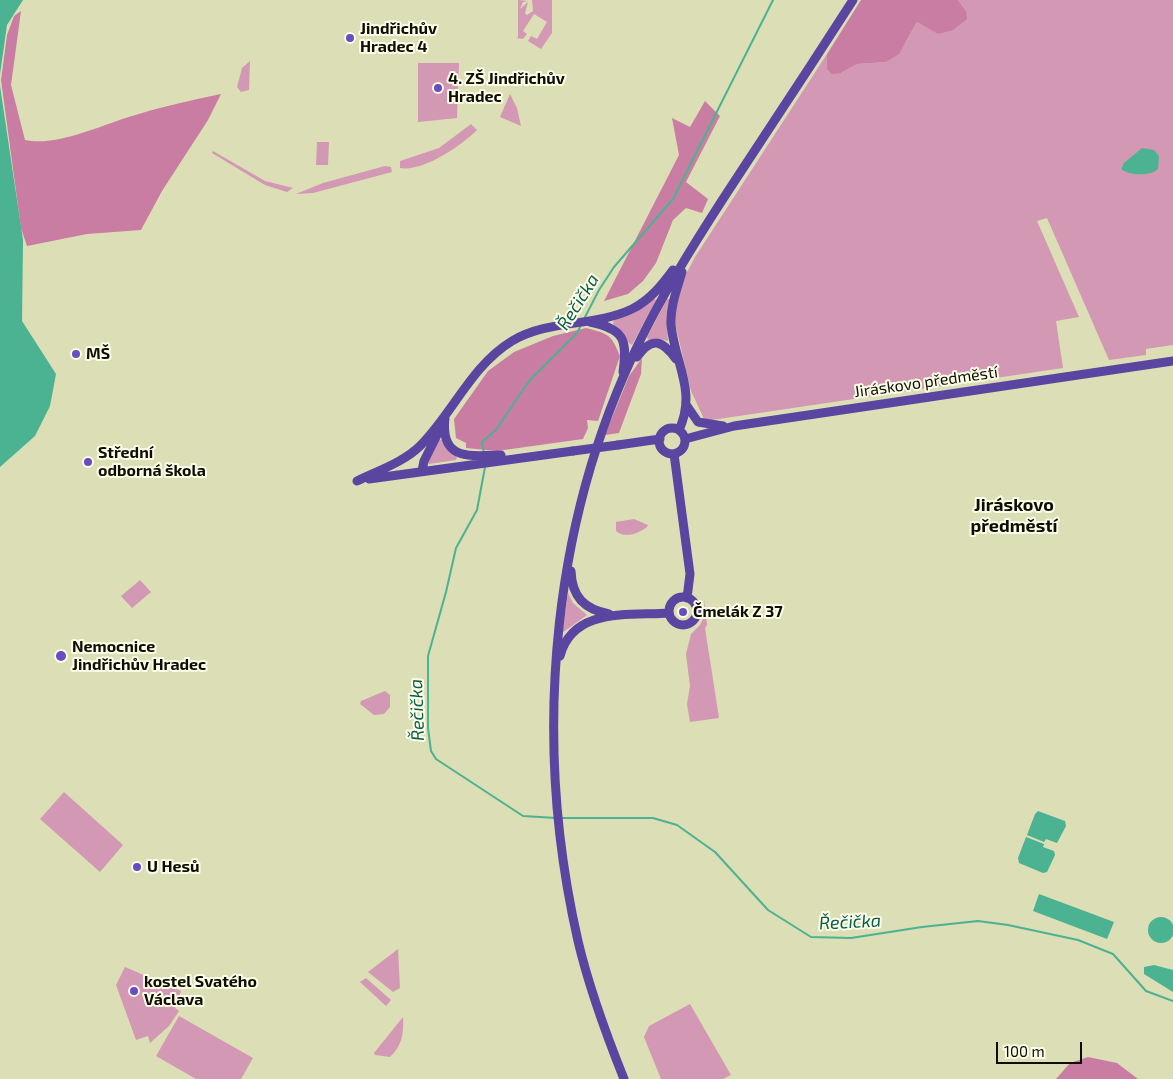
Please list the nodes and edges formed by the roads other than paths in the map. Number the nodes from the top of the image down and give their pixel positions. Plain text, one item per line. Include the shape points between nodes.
1 (853, 0) edge
2 (688, 255) junction
3 (587, 321) junction
4 (1173, 361) edge
5 (678, 362) junction
6 (628, 369) junction
7 (621, 384) junction
8 (687, 406) junction
9 (450, 409) junction
10 (445, 418) junction
11 (734, 426) junction
12 (679, 430) junction
13 (660, 439) junction
14 (685, 439) junction
15 (419, 446) junction
16 (548, 454) junction
17 (674, 454) junction
18 (422, 471) junction
19 (571, 550) junction
20 (687, 598) junction
21 (669, 613) junction
22 (614, 615) junction
23 (555, 678) junction
24 (624, 1079) edge

1 - 2 main road
2 - 3 main road via 644,301 625,312
2 - 5 main road via 672,312 671,327
2 - 6 main road via 649,323
3 - 7 main road via 610,327 622,337 625,358
3 - 9 main road via 547,326 513,340 479,370
4 - 11 main road, Jiráskovo předměstí
5 - 6 main road via 666,346 655,342 643,350
5 - 8 main road via 688,396
6 - 7 main road
7 - 19 main road via 585,483
8 - 11 main road via 698,422
8 - 12 main road
9 - 10 main road
9 - 15 main road
10 - 16 main road via 448,444 461,454 475,457
10 - 18 main road
11 - 14 main road, Jiráskovo předměstí
12 - 13 main road via 665,430
12 - 14 main road
13 - 16 main road, bridge
13 - 17 main road via 663,450
14 - 17 main road via 684,447
15 - 18 main road via 417,458
15 - 18 main road via 396,462 357,481
16 - 18 main road
17 - 20 main road via 690,574
19 - 22 main road via 571,581 578,599 590,608
19 - 23 main road
20 - 21 main road via 675,600 669,606
20 - 21 main road via 696,607 696,616 691,624 678,625
21 - 22 main road
22 - 23 main road via 593,619 573,630 562,649
23 - 24 main road via 554,752 559,824 578,939 592,992

